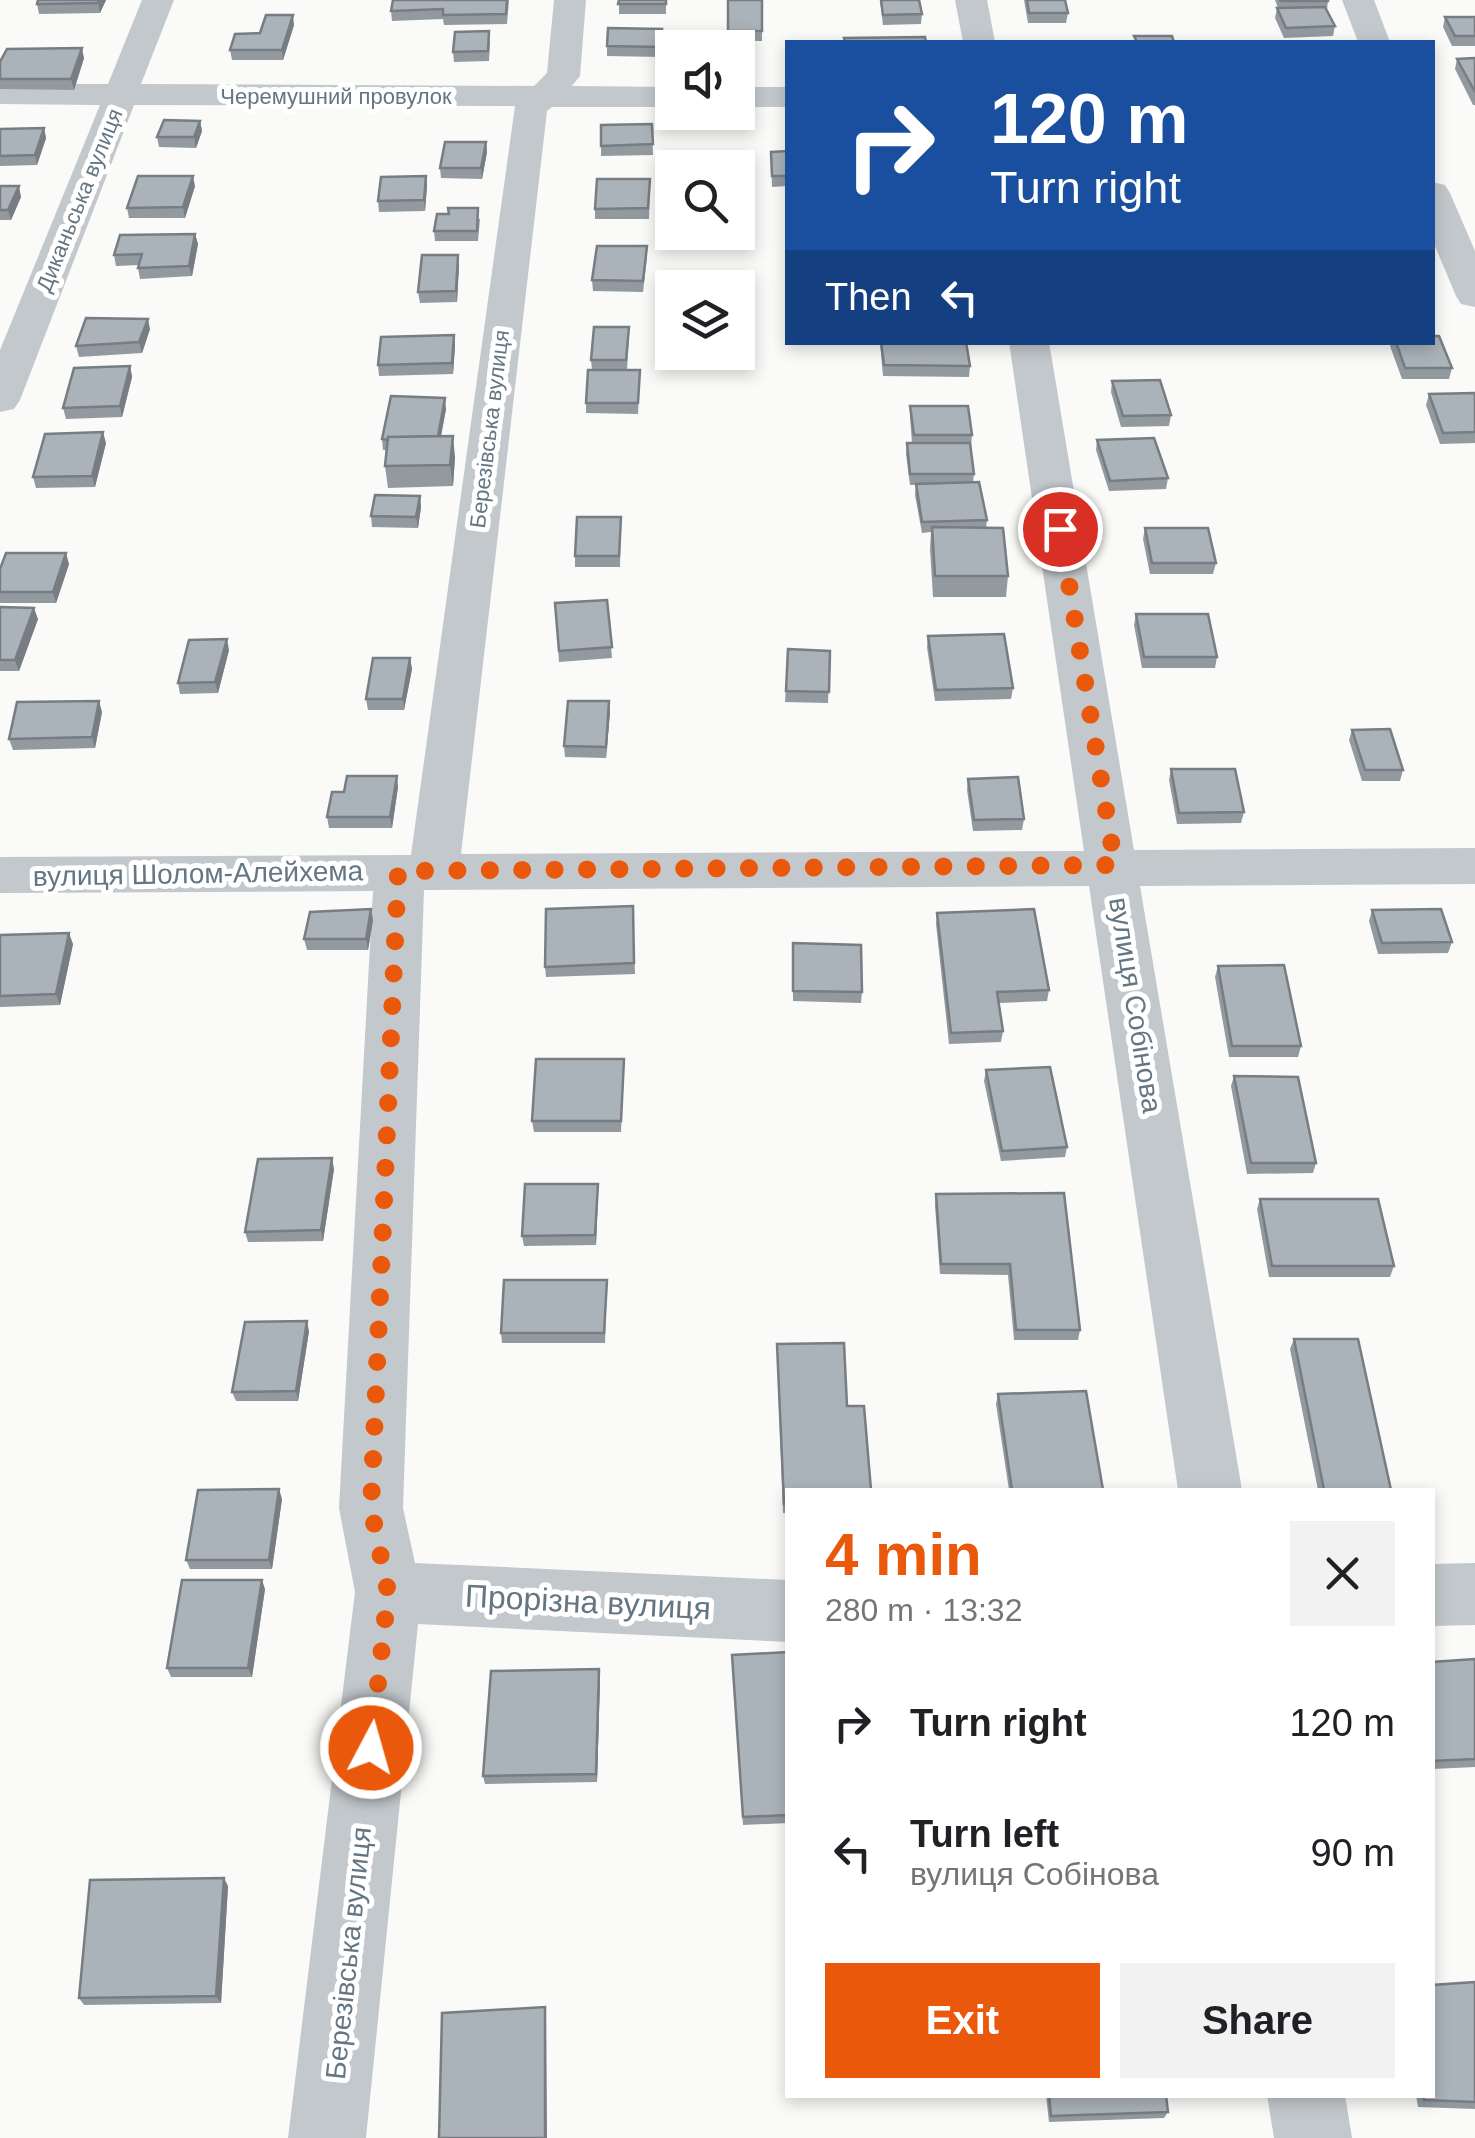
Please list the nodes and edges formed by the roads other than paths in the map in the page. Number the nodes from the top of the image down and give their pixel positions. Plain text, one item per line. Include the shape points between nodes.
1 (158, 0) edge
2 (570, 0) edge
3 (972, 0) edge
4 (1358, 0) edge
5 (979, 40) edge
6 (1373, 40) edge
7 (0, 94) edge
8 (542, 96) junction
9 (655, 97) edge
10 (755, 97) edge
11 (785, 97) edge
12 (116, 109) junction
13 (0, 121) edge
14 (1449, 205) edge
15 (1475, 296) edge
16 (1030, 345) edge
17 (0, 400) edge
18 (1115, 865) junction
19 (1475, 866) edge
20 (416, 871) junction
21 (0, 875) edge
22 (1210, 1488) edge
23 (388, 1592) junction
24 (1475, 1594) edge
25 (1435, 1595) edge
26 (785, 1611) edge
27 (1306, 2098) edge
28 (327, 2138) edge
29 (1313, 2138) edge

1 - 12 street, Диканьська вулиця
2 - 8 street, Березівська вулиця via 563,76
3 - 5 street
4 - 6 street
7 - 12 street, Черемушний провулок
8 - 9 street, Черемушний провулок
8 - 12 street, Черемушний провулок
8 - 20 street, Березівська вулиця via 530,109
10 - 11 street
12 - 13 street
12 - 17 street, Диканьська вулиця
14 - 15 street
16 - 18 street, вулиця Собінова
18 - 19 street, вулиця Шолом-Алейхема
18 - 20 street, вулиця Шолом-Алейхема
18 - 22 street, вулиця Собінова
20 - 21 street, вулиця Шолом-Алейхема
20 - 23 street, Березівська вулиця via 371,1508
23 - 26 street, Прорізна вулиця
23 - 28 street, Березівська вулиця
24 - 25 street
27 - 29 street

